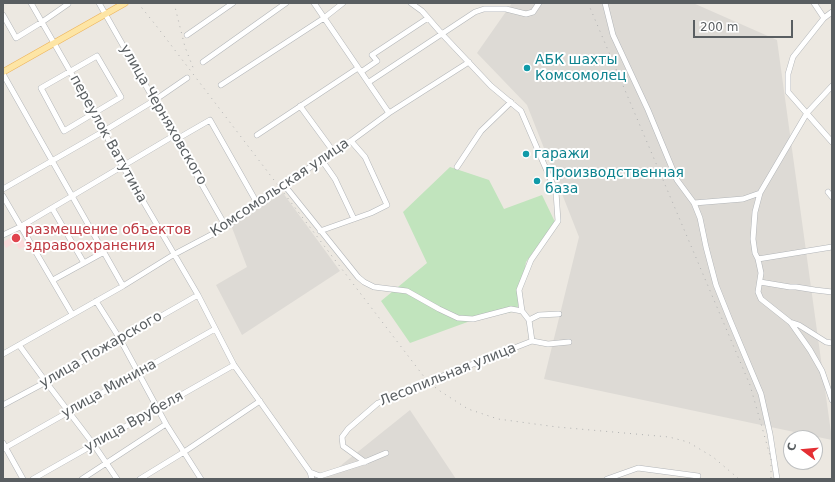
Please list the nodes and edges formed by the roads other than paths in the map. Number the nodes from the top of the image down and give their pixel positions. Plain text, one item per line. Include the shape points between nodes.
1 (31, 3) edge
2 (67, 3) edge
3 (99, 3) edge
4 (126, 3) edge
5 (234, 3) edge
6 (286, 3) edge
7 (314, 3) edge
8 (343, 3) edge
9 (411, 3) edge
10 (539, 3) edge
11 (605, 3) edge
12 (814, 3) edge
13 (419, 5) edge
14 (832, 12) edge
15 (3, 15) edge
16 (105, 15) junction
17 (324, 18) junction
18 (428, 18) junction
19 (824, 18) junction
20 (42, 22) junction
21 (442, 34) junction
22 (187, 35) dead end
23 (54, 44) junction
24 (203, 62) dead end
25 (469, 62) junction
26 (359, 70) junction
27 (70, 71) junction
28 (3, 73) edge
29 (187, 78) dead end
30 (369, 82) junction
31 (221, 84) dead end
32 (832, 86) edge
33 (155, 100) junction
34 (510, 102) junction
35 (300, 106) junction
36 (94, 113) junction
37 (389, 113) junction
38 (806, 113) junction
39 (104, 131) junction
40 (257, 134) dead end
41 (176, 137) junction
42 (351, 141) junction
43 (832, 142) edge
44 (333, 151) junction
45 (321, 159) junction
46 (52, 161) junction
47 (122, 165) junction
48 (457, 167) dead end
49 (285, 186) junction
50 (3, 189) edge
51 (760, 193) junction
52 (3, 196) edge
53 (72, 196) junction
54 (257, 203) junction
55 (694, 203) junction
56 (52, 208) junction
57 (354, 219) junction
58 (20, 227) junction
59 (226, 227) junction
60 (320, 231) junction
61 (3, 235) edge
62 (832, 247) edge
63 (104, 252) junction
64 (173, 255) junction
65 (758, 259) junction
66 (84, 263) junction
67 (53, 280) junction
68 (760, 282) junction
69 (123, 286) junction
70 (832, 292) edge
71 (198, 295) junction
72 (96, 301) junction
73 (522, 311) junction
74 (72, 314) junction
75 (559, 314) dead end
76 (529, 320) junction
77 (790, 322) junction
78 (216, 329) junction
79 (120, 339) junction
80 (532, 341) junction
81 (569, 342) dead end
82 (832, 343) edge
83 (19, 344) junction
84 (3, 354) edge
85 (234, 365) junction
86 (138, 372) junction
87 (46, 382) junction
88 (832, 400) edge
89 (260, 401) junction
90 (3, 405) edge
91 (158, 408) junction
92 (70, 411) junction
93 (166, 424) junction
94 (94, 444) junction
95 (4, 446) edge
96 (184, 452) junction
97 (386, 453) dead end
98 (106, 462) junction
99 (365, 462) junction
100 (310, 472) junction
101 (698, 476) dead end
102 (23, 479) edge
103 (33, 479) edge
104 (82, 479) edge
105 (117, 479) edge
106 (140, 479) edge
107 (201, 479) edge
108 (312, 479) edge
109 (607, 479) edge
110 (777, 479) edge

1 - 20 street, переулок Ватутина
2 - 20 street
3 - 16 street, улица Черняховского
4 - 16 main road
5 - 22 street
6 - 24 street
7 - 17 street
8 - 17 street
9 - 13 street
10 - 21 street via 533,12 526,14 506,9 484,9 475,12
11 - 55 street via 613,35 677,180
12 - 19 street
13 - 18 street
14 - 19 street
15 - 20 street via 16,38
16 - 23 main road
16 - 33 street, улица Черняховского
17 - 26 street
17 - 31 street
18 - 21 street
18 - 26 street via 372,55 376,61
19 - 38 street via 793,56 788,74 788,92
20 - 23 street, переулок Ватутина
21 - 25 street
21 - 30 street
23 - 27 street, переулок Ватутина
23 - 28 main road
25 - 34 street
25 - 37 street, Комсомольская улица
26 - 30 street
26 - 35 street
27 - 36 street, переулок Ватутина
27 - 36 street via 97,56 121,97
27 - 36 street via 40,88 64,131
28 - 46 street
29 - 33 street
30 - 37 street
32 - 38 street
33 - 39 street
33 - 41 street, улица Черняховского
34 - 48 street via 481,131
34 - 73 street via 521,111 556,192 558,220 531,260 519,290
35 - 40 street
35 - 44 street
36 - 39 street, переулок Ватутина
37 - 42 street, Комсомольская улица
38 - 43 street
38 - 51 street
39 - 46 street
39 - 47 street, переулок Ватутина
41 - 47 street
41 - 54 street via 210,120
41 - 59 street, улица Черняховского
42 - 44 street, Комсомольская улица
42 - 57 street via 365,157 386,205
44 - 45 street, Комсомольская улица
45 - 49 street, Комсомольская улица
45 - 57 street via 335,179
46 - 50 street
46 - 53 street
47 - 53 street
47 - 64 street, переулок Ватутина
49 - 54 street, Комсомольская улица
49 - 60 street
51 - 55 street via 743,200
51 - 65 street via 755,212 753,239
52 - 58 street
53 - 56 street
53 - 63 street
54 - 59 street, Комсомольская улица
55 - 110 street via 716,284 761,394
56 - 58 street
56 - 66 street
57 - 60 street
58 - 61 street
58 - 67 street
59 - 64 street, Комсомольская улица
60 - 73 street via 358,277 374,287 407,291 458,318 474,319 511,309
62 - 65 street
63 - 66 street
63 - 69 street
64 - 69 street, Комсомольская улица
64 - 71 street, переулок Ватутина
65 - 68 street
66 - 67 street
67 - 74 street
68 - 70 street
68 - 77 street via 758,292 761,299
69 - 72 street, Комсомольская улица
71 - 78 street, переулок Ватутина
71 - 79 street, улица Пожарского
72 - 74 street, Комсомольская улица
72 - 79 street
73 - 76 street
74 - 83 street, Комсомольская улица
75 - 76 street via 539,315
76 - 80 street
77 - 82 street
77 - 88 street via 822,371
78 - 85 street, переулок Ватутина
78 - 86 street, улица Минина
79 - 86 street
79 - 87 street, улица Пожарского
80 - 81 street via 548,344
80 - 99 street, Лесопильная улица via 378,403 348,429 342,438 343,446
83 - 84 street, Комсомольская улица
83 - 87 street
85 - 89 street, переулок Ватутина
85 - 91 street, улица Врубеля
86 - 91 street
86 - 92 street, улица Минина
87 - 90 street, улица Пожарского
87 - 92 street
89 - 96 street
89 - 100 street, переулок Ватутина
91 - 93 street
91 - 94 street, улица Врубеля
92 - 94 street
92 - 95 street, улица Минина
93 - 96 street
93 - 98 street
94 - 98 street
94 - 103 street, улица Врубеля
95 - 102 street
96 - 106 street
96 - 107 street
97 - 99 street
98 - 104 street
98 - 105 street
99 - 100 street via 320,476
100 - 108 street, переулок Ватутина
101 - 109 street via 638,468

